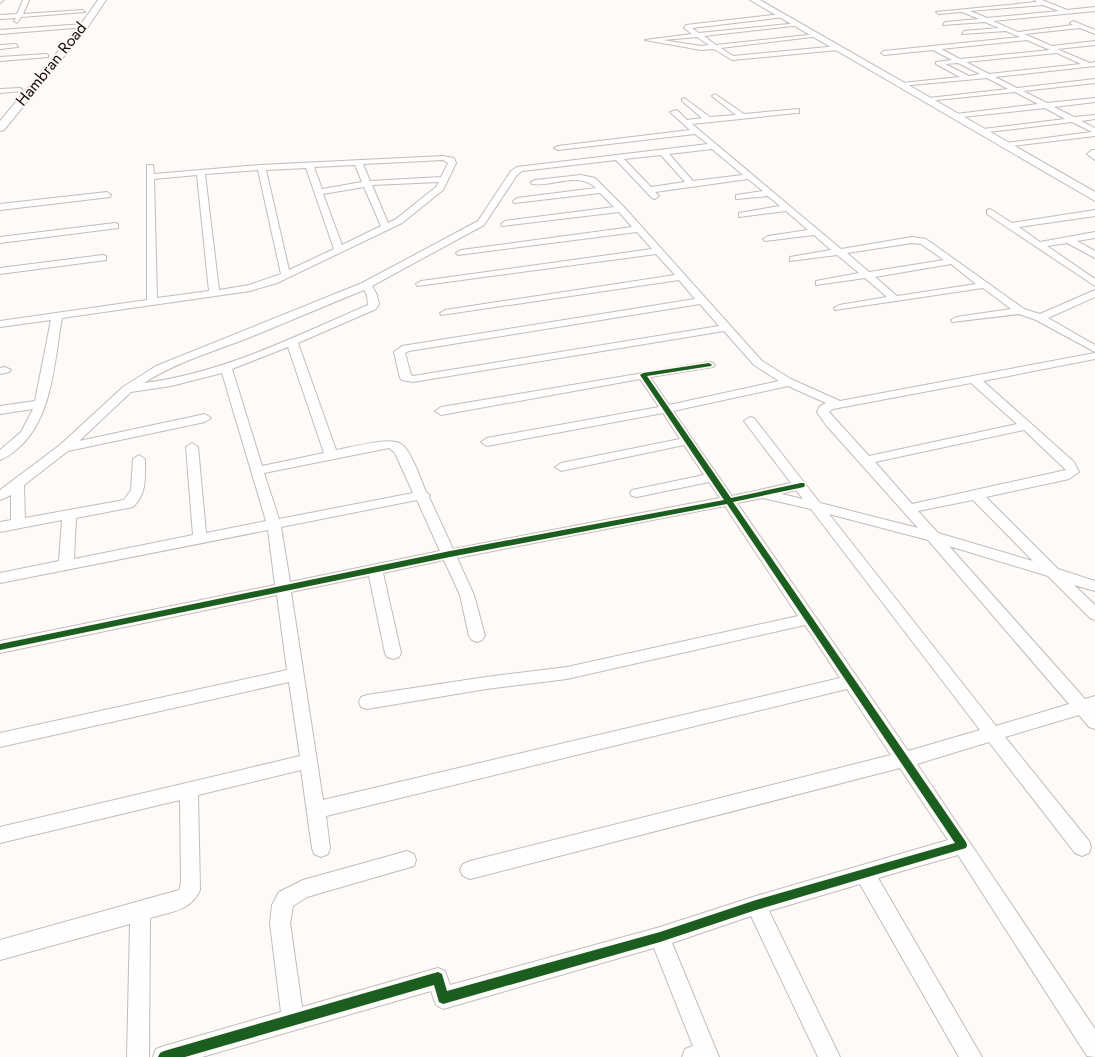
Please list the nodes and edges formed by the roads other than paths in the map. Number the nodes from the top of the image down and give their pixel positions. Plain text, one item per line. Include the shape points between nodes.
1 (26, 0) edge
2 (92, 0) edge
3 (102, 0) edge
4 (754, 0) edge
5 (1036, 0) edge
6 (963, 2) dead end
7 (1043, 3) junction
8 (978, 8) junction
9 (1095, 9) edge
10 (963, 10) junction
11 (82, 12) junction
12 (939, 12) dead end
13 (1066, 12) junction
14 (1049, 14) junction
15 (20, 16) junction
16 (782, 16) junction
17 (0, 17) edge
18 (1086, 19) dead end
19 (987, 20) junction
20 (1055, 20) dead end
21 (1064, 20) dead end
22 (1037, 22) dead end
23 (945, 24) dead end
24 (1019, 24) dead end
25 (798, 25) junction
26 (84, 26) junction
27 (1082, 26) junction
28 (70, 27) junction
29 (1004, 27) junction
30 (1093, 30) edge
31 (13, 31) junction
32 (0, 32) edge
33 (964, 33) dead end
34 (1019, 33) junction
35 (699, 35) junction
36 (817, 36) junction
37 (1029, 38) junction
38 (1095, 43) edge
39 (1042, 44) junction
40 (16, 46) dead end
41 (716, 46) junction
42 (0, 47) edge
43 (838, 48) junction
44 (934, 48) junction
45 (994, 49) dead end
46 (1055, 49) junction
47 (884, 53) dead end
48 (46, 56) junction
49 (0, 59) edge
50 (957, 60) junction
51 (1093, 65) edge
52 (987, 76) junction
53 (968, 78) junction
54 (1095, 81) edge
55 (902, 85) junction
56 (20, 90) junction
57 (1016, 90) junction
58 (0, 91) edge
59 (715, 96) dead end
60 (684, 100) dead end
61 (929, 100) junction
62 (1095, 100) edge
63 (1046, 106) junction
64 (796, 111) dead end
65 (674, 112) dead end
66 (956, 116) junction
67 (2, 117) edge
68 (743, 117) junction
69 (1095, 117) edge
70 (709, 120) junction
71 (1073, 120) junction
72 (686, 122) junction
73 (0, 128) edge
74 (696, 131) junction
75 (983, 131) junction
76 (1095, 132) edge
77 (714, 146) junction
78 (1007, 146) junction
79 (558, 148) dead end
80 (663, 152) junction
81 (1095, 152) edge
82 (617, 157) junction
83 (1095, 158) edge
84 (358, 162) junction
85 (309, 165) junction
86 (262, 168) junction
87 (201, 172) junction
88 (750, 176) junction
89 (444, 179) junction
90 (536, 182) dead end
91 (366, 183) junction
92 (691, 184) junction
93 (602, 190) junction
94 (649, 190) junction
95 (318, 192) junction
96 (770, 193) junction
97 (107, 195) dead end
98 (656, 197) dead end
99 (739, 197) dead end
100 (1095, 197) edge
101 (517, 201) dead end
102 (0, 207) edge
103 (787, 208) junction
104 (621, 209) junction
105 (990, 212) dead end
106 (1095, 213) edge
107 (742, 215) dead end
108 (505, 224) dead end
109 (115, 226) dead end
110 (1010, 226) junction
111 (386, 228) junction
112 (639, 229) junction
113 (815, 232) junction
114 (1095, 236) edge
115 (768, 239) dead end
116 (0, 240) edge
117 (1069, 240) junction
118 (1038, 245) junction
119 (339, 250) junction
120 (659, 251) junction
121 (840, 252) junction
122 (461, 253) dead end
123 (1095, 255) edge
124 (103, 258) dead end
125 (793, 259) dead end
126 (953, 261) junction
127 (0, 271) edge
128 (866, 275) junction
129 (286, 276) junction
130 (682, 277) junction
131 (819, 283) dead end
132 (1095, 283) edge
133 (421, 284) dead end
134 (366, 285) junction
135 (986, 285) junction
136 (214, 293) junction
137 (1095, 293) edge
138 (895, 299) junction
139 (701, 301) junction
140 (152, 302) junction
141 (839, 308) dead end
142 (1020, 311) junction
143 (445, 313) dead end
144 (57, 316) junction
145 (1040, 318) junction
146 (956, 320) dead end
147 (0, 324) edge
148 (725, 328) junction
149 (292, 342) junction
150 (1095, 349) edge
151 (1095, 356) edge
152 (709, 365) dead end
153 (226, 368) junction
154 (643, 375) junction
155 (974, 380) junction
156 (788, 383) junction
157 (128, 389) junction
158 (40, 404) junction
159 (840, 405) junction
160 (666, 409) junction
161 (0, 410) edge
162 (441, 411) dead end
163 (205, 418) dead end
164 (750, 421) dead end
165 (1027, 426) junction
166 (688, 441) junction
167 (487, 442) dead end
168 (192, 447) dead end
169 (64, 448) junction
170 (331, 455) junction
171 (0, 456) edge
172 (139, 459) dead end
173 (866, 460) junction
174 (561, 467) dead end
175 (257, 471) junction
176 (712, 477) junction
177 (17, 484) junction
178 (801, 484) junction
179 (637, 493) dead end
180 (762, 493) junction
181 (976, 494) junction
182 (423, 495) junction
183 (0, 496) edge
184 (729, 501) junction
185 (818, 507) junction
186 (909, 509) junction
187 (69, 515) junction
188 (18, 524) junction
189 (274, 526) junction
190 (0, 527) edge
191 (934, 538) junction
192 (200, 540) junction
193 (450, 554) junction
194 (66, 566) junction
195 (375, 569) junction
196 (1052, 571) junction
197 (0, 578) edge
198 (1095, 586) edge
199 (283, 588) junction
200 (1095, 614) edge
201 (808, 619) junction
202 (477, 636) dead end
203 (0, 647) edge
204 (393, 654) dead end
205 (296, 674) junction
206 (851, 682) junction
207 (367, 702) dead end
208 (1088, 705) edge
209 (1095, 722) edge
210 (993, 733) junction
211 (0, 740) edge
212 (903, 759) junction
213 (309, 762) junction
214 (189, 789) junction
215 (316, 810) junction
216 (0, 835) edge
217 (962, 845) junction
218 (1082, 847) dead end
219 (321, 848) dead end
220 (407, 860) dead end
221 (470, 870) dead end
222 (865, 874) junction
223 (756, 905) junction
224 (140, 911) junction
225 (660, 937) junction
226 (0, 950) edge
227 (293, 1019) junction
228 (1095, 1048) edge
229 (702, 1056) edge
230 (138, 1057) edge
231 (164, 1057) edge
232 (829, 1057) edge
233 (970, 1057) edge

1 - 15 street
2 - 11 main road, Hambran Road
3 - 26 main road, Hambran Road
4 - 16 main road
5 - 7 street
6 - 8 street
7 - 8 street
7 - 13 street
8 - 10 street
9 - 13 street
10 - 12 street
10 - 19 street
11 - 15 street
11 - 28 main road, Hambran Road
13 - 14 street
14 - 19 street
14 - 21 street
15 - 17 street
15 - 31 street
16 - 25 main road
16 - 35 street via 686,27
18 - 27 street via 1068,21
19 - 23 street
19 - 29 street
20 - 22 street
24 - 29 street
25 - 35 street
25 - 36 main road
26 - 28 street
26 - 67 main road, Hambran Road
27 - 30 street
27 - 34 street
28 - 31 street
28 - 48 main road, Hambran Road
29 - 33 street
29 - 34 street
31 - 32 street
34 - 37 street
35 - 41 street
35 - 41 street via 648,40 694,48
36 - 41 street
36 - 43 main road
37 - 39 street
37 - 44 street
38 - 46 street
39 - 45 street
39 - 46 street
40 - 42 street
41 - 43 street via 736,58
43 - 55 main road
44 - 47 street
44 - 50 street
46 - 50 street
46 - 51 street
48 - 49 street
48 - 56 main road, Hambran Road
50 - 52 street
50 - 53 street via 938,63
51 - 52 street
52 - 53 street
52 - 57 street
53 - 55 street
54 - 57 street
55 - 61 main road
56 - 58 street
56 - 67 main road, Hambran Road
57 - 61 street
57 - 63 street
59 - 68 street
60 - 70 street
61 - 66 main road
62 - 63 street
63 - 66 street
63 - 71 street
64 - 68 street
65 - 72 street
66 - 75 main road
67 - 73 main road, Hambran Road
68 - 70 street
69 - 71 street
70 - 72 street
71 - 75 street
71 - 76 street
72 - 74 street
74 - 77 street
74 - 79 street
75 - 78 main road
76 - 78 street
77 - 80 street
77 - 88 street
78 - 100 main road
80 - 82 street
80 - 92 street
81 - 83 street via 1092,154
82 - 94 street
82 - 134 street via 517,170 481,223
84 - 85 street
84 - 89 street via 451,160
84 - 91 street
85 - 86 street
85 - 95 street
86 - 87 street
86 - 129 street
87 - 136 street
87 - 140 street via 150,172
88 - 92 street
88 - 96 street
89 - 91 street
89 - 111 street via 440,188 413,211
90 - 93 street via 585,176
91 - 95 street
91 - 111 street
92 - 94 street
93 - 101 street
93 - 104 street
94 - 98 street
95 - 119 street
96 - 99 street
96 - 103 street
97 - 102 street
103 - 107 street
103 - 113 street
104 - 108 street
104 - 112 street
105 - 110 street
106 - 110 street
109 - 116 street
110 - 118 street
111 - 119 street
112 - 120 street
112 - 122 street
113 - 115 street
113 - 121 street
114 - 117 street
117 - 118 street
117 - 123 street
118 - 132 street
119 - 129 street
120 - 130 street
120 - 133 street
121 - 125 street
121 - 126 street via 918,240
121 - 128 street
124 - 127 street
126 - 128 street
126 - 135 street
128 - 131 street
128 - 138 street
129 - 136 street via 250,288
130 - 139 street
130 - 143 street
134 - 149 street via 372,295 372,307
134 - 157 street via 186,356
135 - 138 street
135 - 142 street
136 - 140 street
137 - 145 street
138 - 141 street
139 - 148 street
139 - 148 street via 406,348 399,352 406,378 413,379
140 - 144 street
142 - 145 street
142 - 146 street
144 - 147 street
144 - 158 street
145 - 150 street
148 - 156 street via 758,363
149 - 153 street
149 - 170 street
151 - 155 street
152 - 154 street
153 - 157 street via 186,380
153 - 175 street
154 - 160 street
154 - 162 street
155 - 159 street
155 - 165 street
156 - 159 street
156 - 160 street
157 - 169 street
158 - 161 street
158 - 171 street via 33,426
159 - 173 street via 830,406 823,412
160 - 166 street
160 - 167 street
163 - 169 street
164 - 178 street
165 - 173 street
165 - 181 street via 1073,472
166 - 174 street
166 - 176 street
168 - 192 street
169 - 177 street
170 - 175 street
170 - 182 street via 396,446
172 - 187 street via 135,499 120,506
173 - 186 street
175 - 189 street
176 - 179 street
176 - 184 street
177 - 183 street
177 - 188 street
178 - 180 street
178 - 185 street
180 - 184 street
180 - 185 street
181 - 186 street
181 - 196 street
182 - 189 street
182 - 193 street
184 - 193 street
184 - 201 street
185 - 191 street
185 - 210 street
186 - 191 street
187 - 188 street
187 - 194 street
188 - 190 street
189 - 192 street
189 - 199 street
191 - 196 street
191 - 208 street
192 - 194 street
193 - 195 street
193 - 202 street via 467,595
194 - 197 street
195 - 199 street
195 - 204 street
196 - 198 street
196 - 200 street
199 - 203 street
199 - 205 street
201 - 206 street
201 - 207 street via 567,673
205 - 211 street
205 - 213 street
206 - 212 street
206 - 215 street
208 - 209 street
208 - 210 street
210 - 212 street
210 - 218 street
212 - 217 street
212 - 221 street
213 - 214 street
213 - 215 street
214 - 216 street
214 - 224 street via 191,890 184,898
215 - 219 street
217 - 222 street
217 - 228 street
220 - 227 street via 303,889 282,904 280,923
222 - 223 street
222 - 233 street
223 - 225 street
223 - 232 street
224 - 226 street
224 - 230 street
225 - 227 street via 443,998 438,978
225 - 229 street
227 - 231 street

